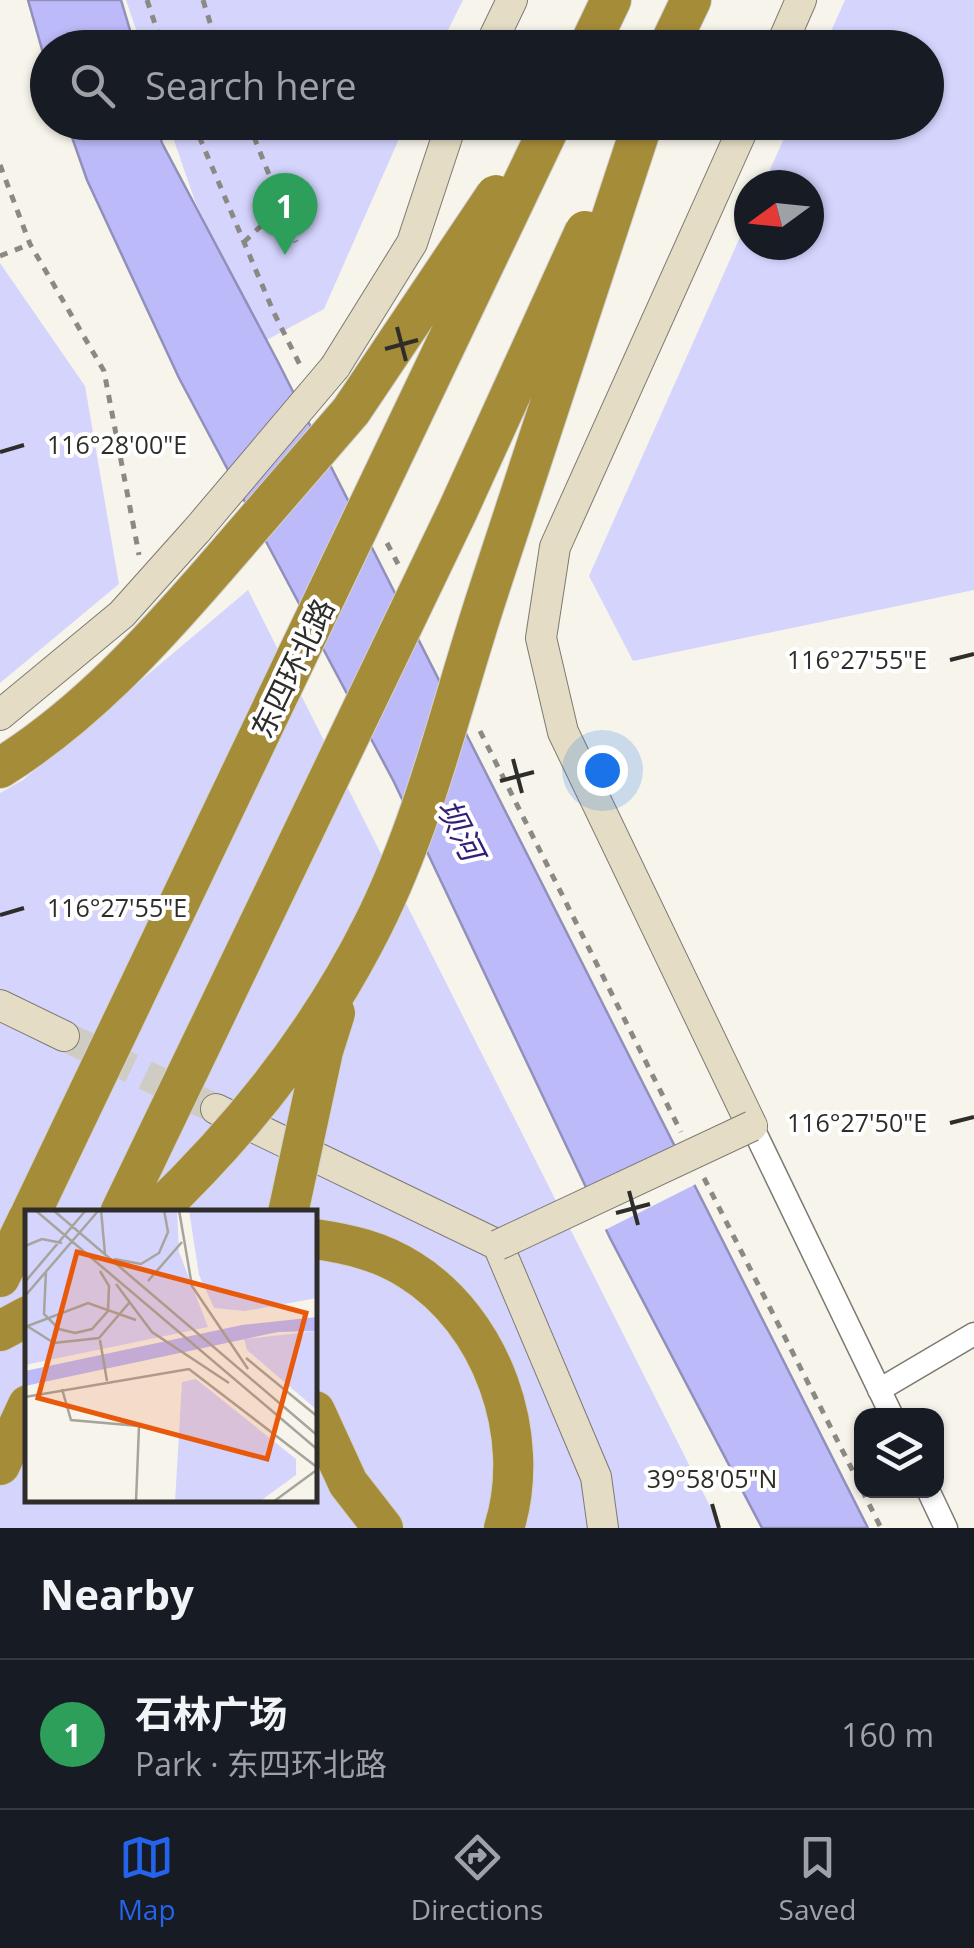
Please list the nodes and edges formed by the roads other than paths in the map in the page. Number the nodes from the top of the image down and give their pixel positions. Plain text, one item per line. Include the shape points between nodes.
1 (512, 0) edge
2 (611, 0) edge
3 (691, 0) edge
4 (802, 0) edge
5 (498, 30) edge
6 (597, 30) edge
7 (677, 30) edge
8 (788, 30) edge
9 (446, 140) edge
10 (537, 140) edge
11 (541, 140) edge
12 (626, 140) edge
13 (637, 140) edge
14 (738, 140) edge
15 (0, 714) edge
16 (0, 768) edge
17 (352, 960) junction
18 (0, 1005) edge
19 (64, 1036) tunnel mouth
20 (216, 1109) tunnel mouth
21 (752, 1126) junction
22 (32, 1210) edge
23 (121, 1210) edge
24 (159, 1210) edge
25 (289, 1210) edge
26 (25, 1224) edge
27 (318, 1239) edge
28 (498, 1245) junction
29 (0, 1277) edge
30 (25, 1318) edge
31 (0, 1331) edge
32 (974, 1334) edge
33 (879, 1390) junction
34 (888, 1408) edge
35 (25, 1411) edge
36 (318, 1417) edge
37 (0, 1465) edge
38 (932, 1498) edge
39 (383, 1528) edge
40 (504, 1528) edge
41 (603, 1528) edge
42 (946, 1528) edge

1 - 5 street
2 - 6 highway
3 - 7 highway
4 - 8 street
9 - 15 street, bridge via 412,243 335,368 122,614
10 - 16 highway, bridge via 351,411 150,644
11 - 22 highway, 东四环北路, bridge
12 - 23 highway, bridge via 458,510
13 - 17 highway, bridge via 437,758 380,908
14 - 21 street via 555,547 541,638 563,732
17 - 24 highway, bridge via 232,1137
17 - 25 highway, bridge via 323,1051
18 - 19 street
20 - 28 street
21 - 28 street, bridge
21 - 33 street
26 - 29 highway, 东四环北路
27 - 40 highway via 361,1246 410,1270 454,1307 486,1354 505,1404 514,1460
28 - 41 street via 596,1477
30 - 31 highway
32 - 33 street
33 - 34 street
35 - 37 highway
36 - 39 highway via 348,1483
38 - 42 street

